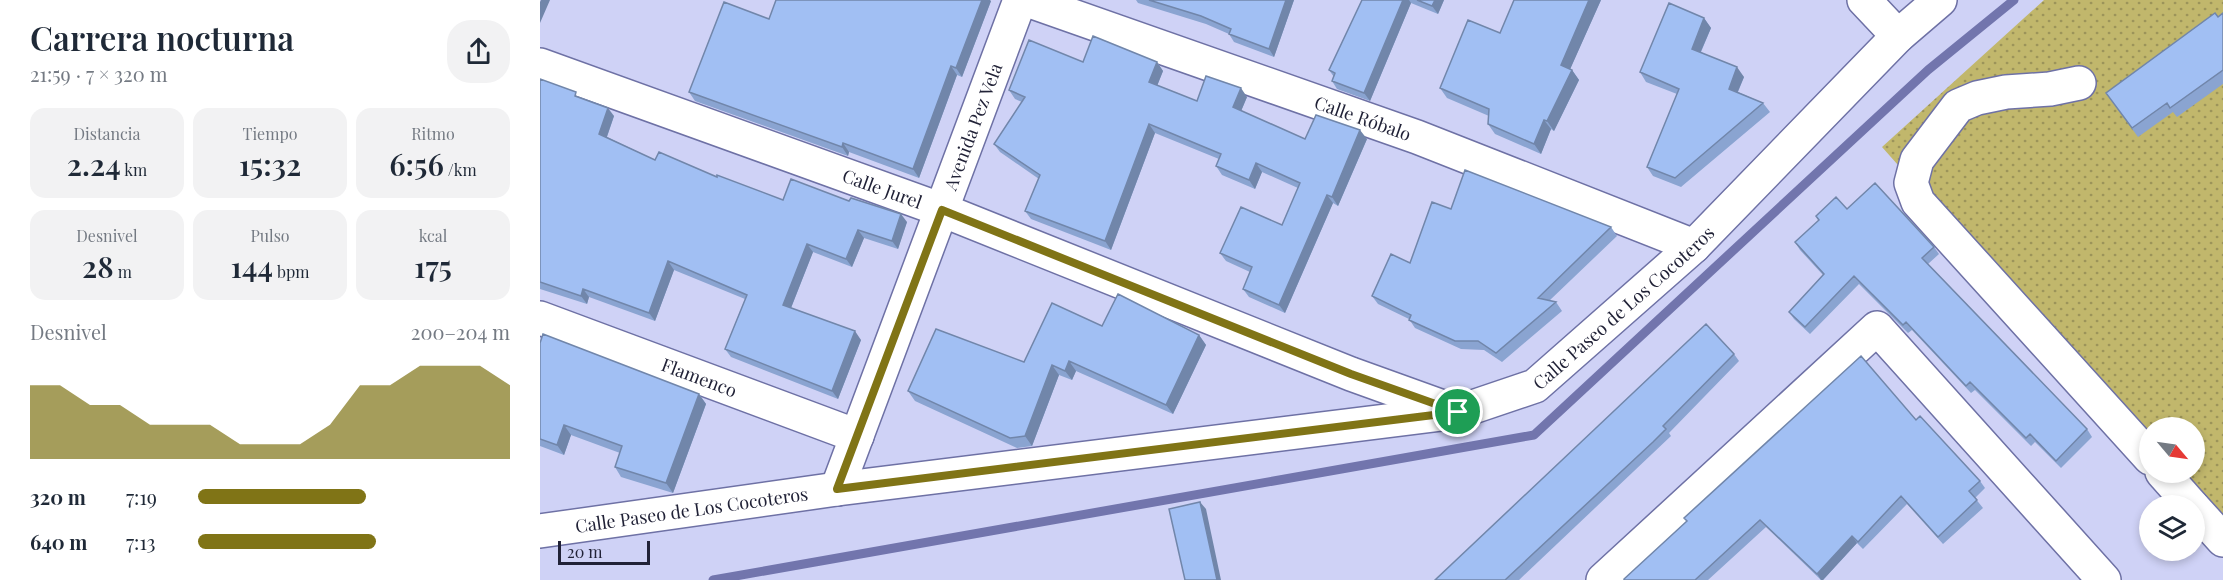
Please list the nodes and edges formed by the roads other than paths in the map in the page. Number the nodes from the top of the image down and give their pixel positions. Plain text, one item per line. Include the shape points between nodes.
1 (1020, 0) edge
2 (1027, 0) edge
3 (1940, 0) edge
4 (1857, 2) edge
5 (1898, 36) junction
6 (540, 65) edge
7 (2079, 83) dead end
8 (942, 210) junction
9 (1694, 246) junction
10 (540, 318) edge
11 (1458, 412) junction
12 (857, 436) junction
13 (2139, 446) edge
14 (2172, 483) edge
15 (837, 489) junction
16 (2182, 495) edge
17 (2205, 520) edge
18 (540, 531) edge
19 (2223, 540) edge
20 (1603, 580) edge
21 (2104, 580) edge

1 - 8 street, Avenida Pez Vela
2 - 9 street, Calle Róbalo via 1417,137
3 - 5 street, Calle Paseo de Los Cocoteros
4 - 5 street
5 - 9 street, Calle Paseo de Los Cocoteros
6 - 8 street, Calle Jurel
7 - 13 street via 2006,92 1958,106 1917,160 1911,183 1918,202
8 - 11 street, Calle Jurel via 1351,374
8 - 12 street, Avenida Pez Vela
9 - 11 street, Calle Paseo de Los Cocoteros via 1535,386
10 - 12 street, Flamenco
11 - 15 street, Calle Paseo de Los Cocoteros
12 - 15 street, Avenida Pez Vela
14 - 16 street
15 - 18 street, Calle Paseo de Los Cocoteros
17 - 19 street
20 - 21 street via 1877,328

